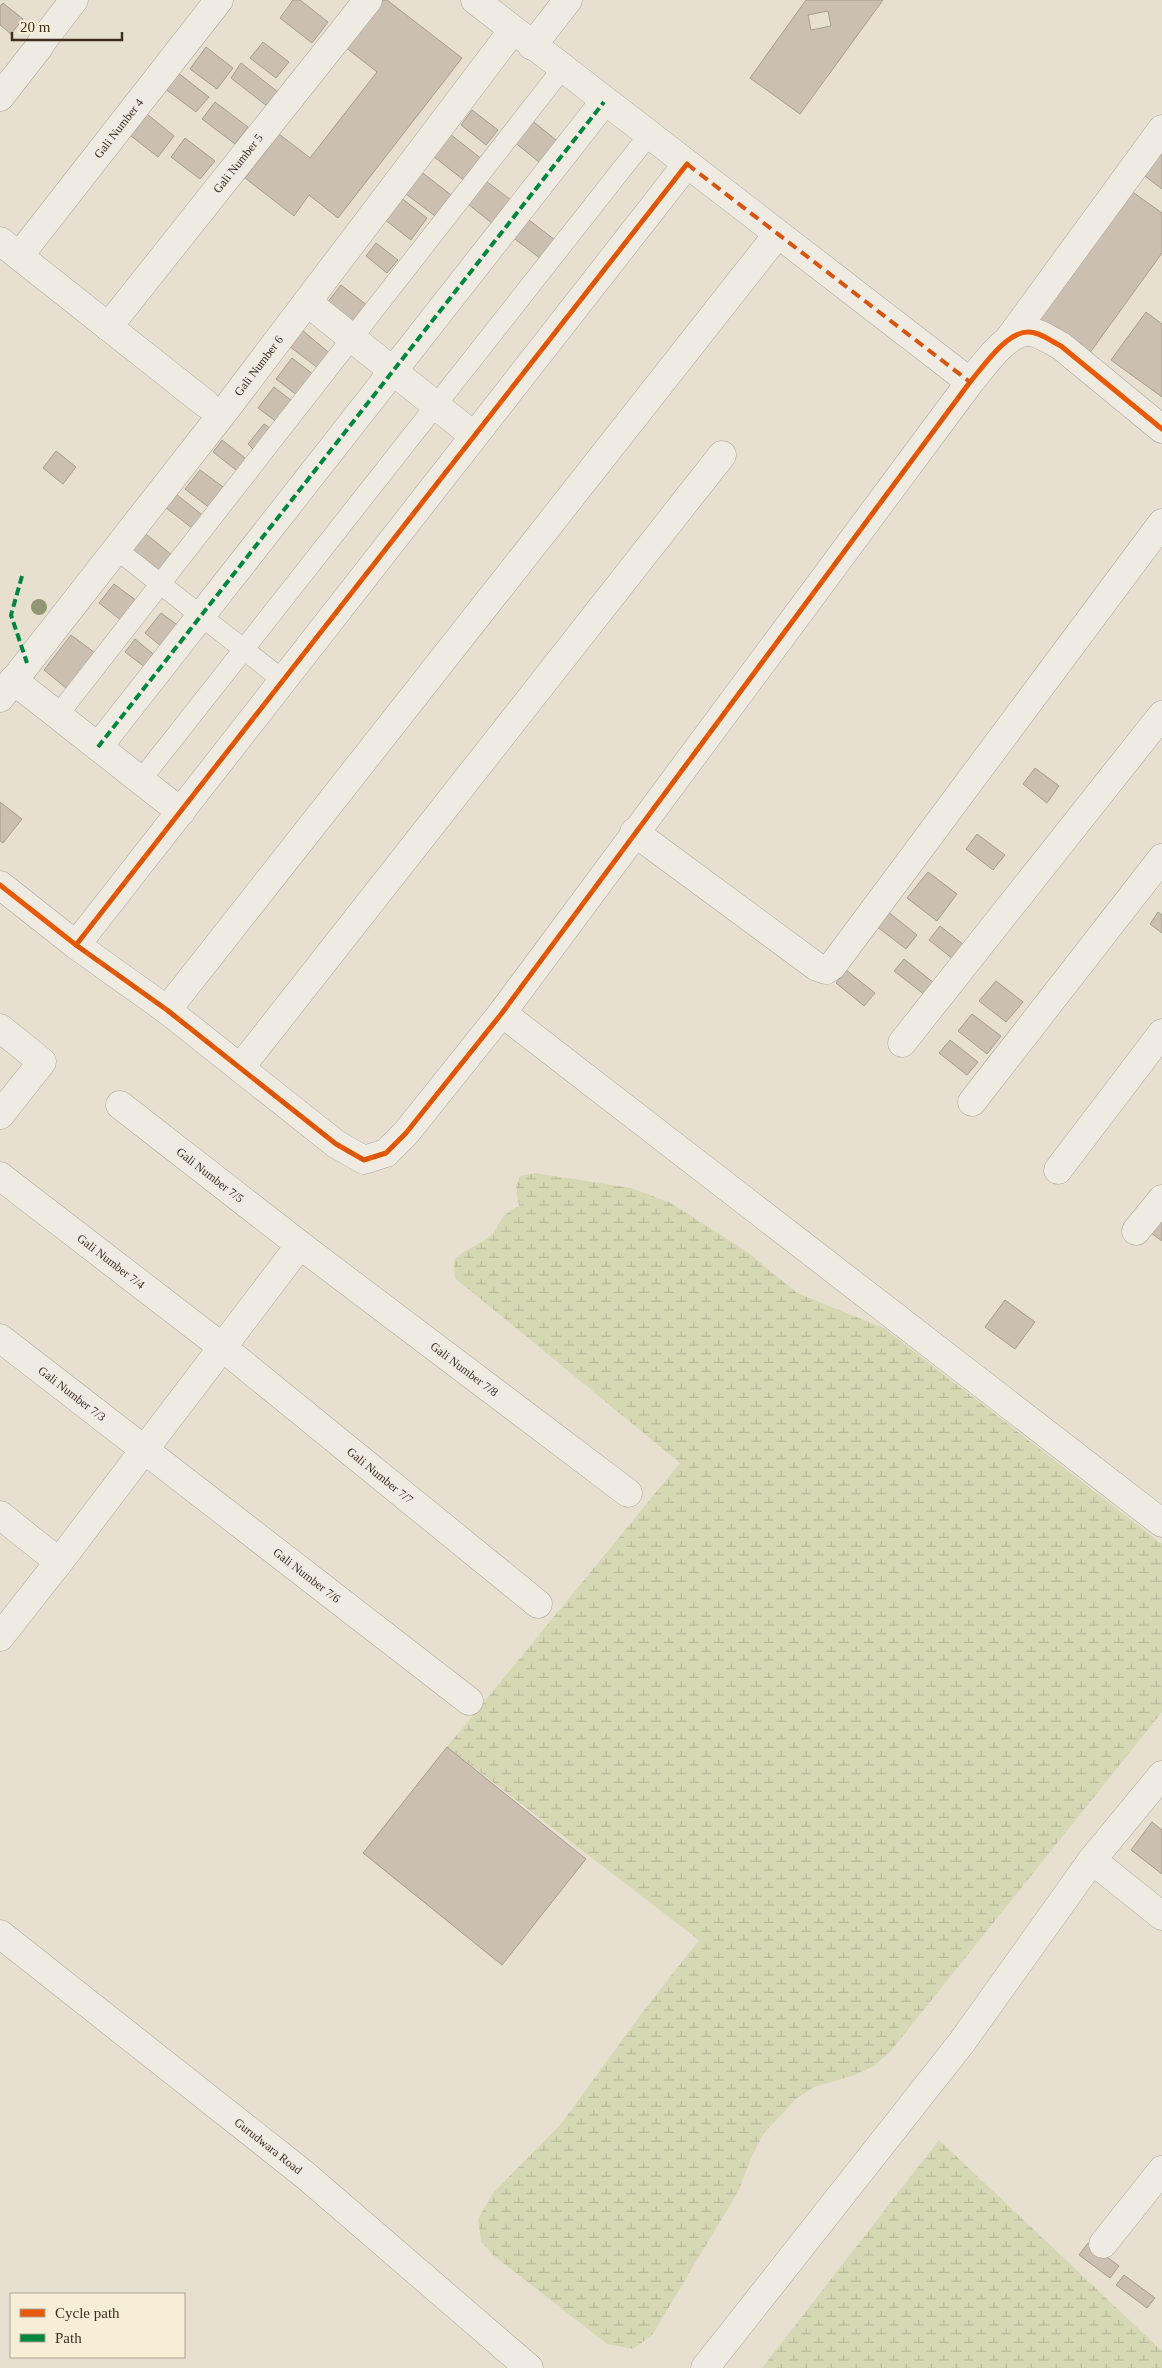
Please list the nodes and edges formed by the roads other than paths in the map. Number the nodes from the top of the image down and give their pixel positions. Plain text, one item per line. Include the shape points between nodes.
1 (74, 0) edge
2 (219, 0) edge
3 (368, 0) edge
4 (475, 0) edge
5 (568, 0) edge
6 (522, 38) junction
7 (562, 69) junction
8 (0, 97) edge
9 (604, 102) junction
10 (1162, 129) edge
11 (648, 136) junction
12 (687, 164) junction
13 (777, 235) junction
14 (10, 249) edge
15 (307, 302) junction
16 (108, 326) junction
17 (352, 338) junction
18 (1008, 340) junction
19 (393, 370) junction
20 (970, 382) junction
21 (206, 404) dead end
22 (436, 405) junction
23 (1162, 430) edge
24 (474, 436) junction
25 (722, 455) dead end
26 (1162, 523) edge
27 (116, 549) junction
28 (159, 583) junction
29 (201, 616) junction
30 (243, 650) junction
31 (284, 681) junction
32 (7, 689) edge
33 (58, 715) junction
34 (1162, 715) edge
35 (98, 747) junction
36 (140, 781) junction
37 (181, 812) junction
38 (634, 832) junction
39 (1162, 858) edge
40 (0, 885) edge
41 (76, 946) junction
42 (166, 1010) junction
43 (502, 1013) junction
44 (0, 1028) edge
45 (1162, 1033) edge
46 (902, 1043) dead end
47 (240, 1068) junction
48 (972, 1102) dead end
49 (120, 1105) dead end
50 (0, 1115) edge
51 (1058, 1170) dead end
52 (0, 1176) edge
53 (1162, 1199) edge
54 (1136, 1232) dead end
55 (300, 1245) junction
56 (0, 1338) edge
57 (222, 1347) junction
58 (144, 1450) junction
59 (628, 1493) dead end
60 (0, 1515) edge
61 (1162, 1523) edge
62 (59, 1562) junction
63 (538, 1604) dead end
64 (0, 1637) edge
65 (469, 1701) dead end
66 (1162, 1775) edge
67 (1092, 1860) junction
68 (1162, 1916) edge
69 (0, 1934) edge
70 (1162, 2170) edge
71 (1103, 2244) dead end
72 (529, 2368) edge
73 (705, 2368) edge

1 - 8 street
2 - 14 street, Gali Number 4
3 - 16 street, Gali Number 5
4 - 6 street
5 - 6 street, Gali Number 6
6 - 7 street
6 - 15 street, Gali Number 6
7 - 9 street
7 - 17 lane
9 - 11 street
9 - 19 street
10 - 18 street
11 - 12 street
11 - 22 lane
12 - 13 street
12 - 24 street
13 - 20 street
13 - 42 street
14 - 16 street
15 - 17 street
15 - 27 street, Gali Number 6
16 - 21 street
17 - 19 street
17 - 28 lane
18 - 20 street
18 - 23 street via 1028,332 1044,336
19 - 22 street
19 - 29 street
20 - 38 street
22 - 24 street
22 - 30 lane
24 - 31 street
25 - 47 street
26 - 38 street via 826,970 817,967
27 - 28 lane
27 - 32 street, Gali Number 6
28 - 29 lane
28 - 33 lane
29 - 30 lane
29 - 35 street
30 - 31 lane
30 - 36 lane
31 - 37 street
32 - 33 street
33 - 35 street
34 - 46 street
35 - 36 street
36 - 37 street
37 - 41 street
38 - 43 street
39 - 48 street
40 - 41 street
41 - 42 street
42 - 47 street
43 - 47 street via 406,1133 386,1153 364,1160 336,1144
43 - 61 street
44 - 50 street via 42,1062
45 - 51 street
49 - 55 street, Gali Number 7/5
52 - 57 street, Gali Number 7/4
53 - 54 street
55 - 57 street
55 - 59 street, Gali Number 7/8
56 - 58 street, Gali Number 7/3
57 - 58 street
57 - 63 street, Gali Number 7/7
58 - 62 street
58 - 65 street, Gali Number 7/6
60 - 62 street
62 - 64 street
66 - 67 street
67 - 68 street
67 - 73 street via 962,2042
69 - 72 street, Gurudwara Road via 305,2175
70 - 71 street

